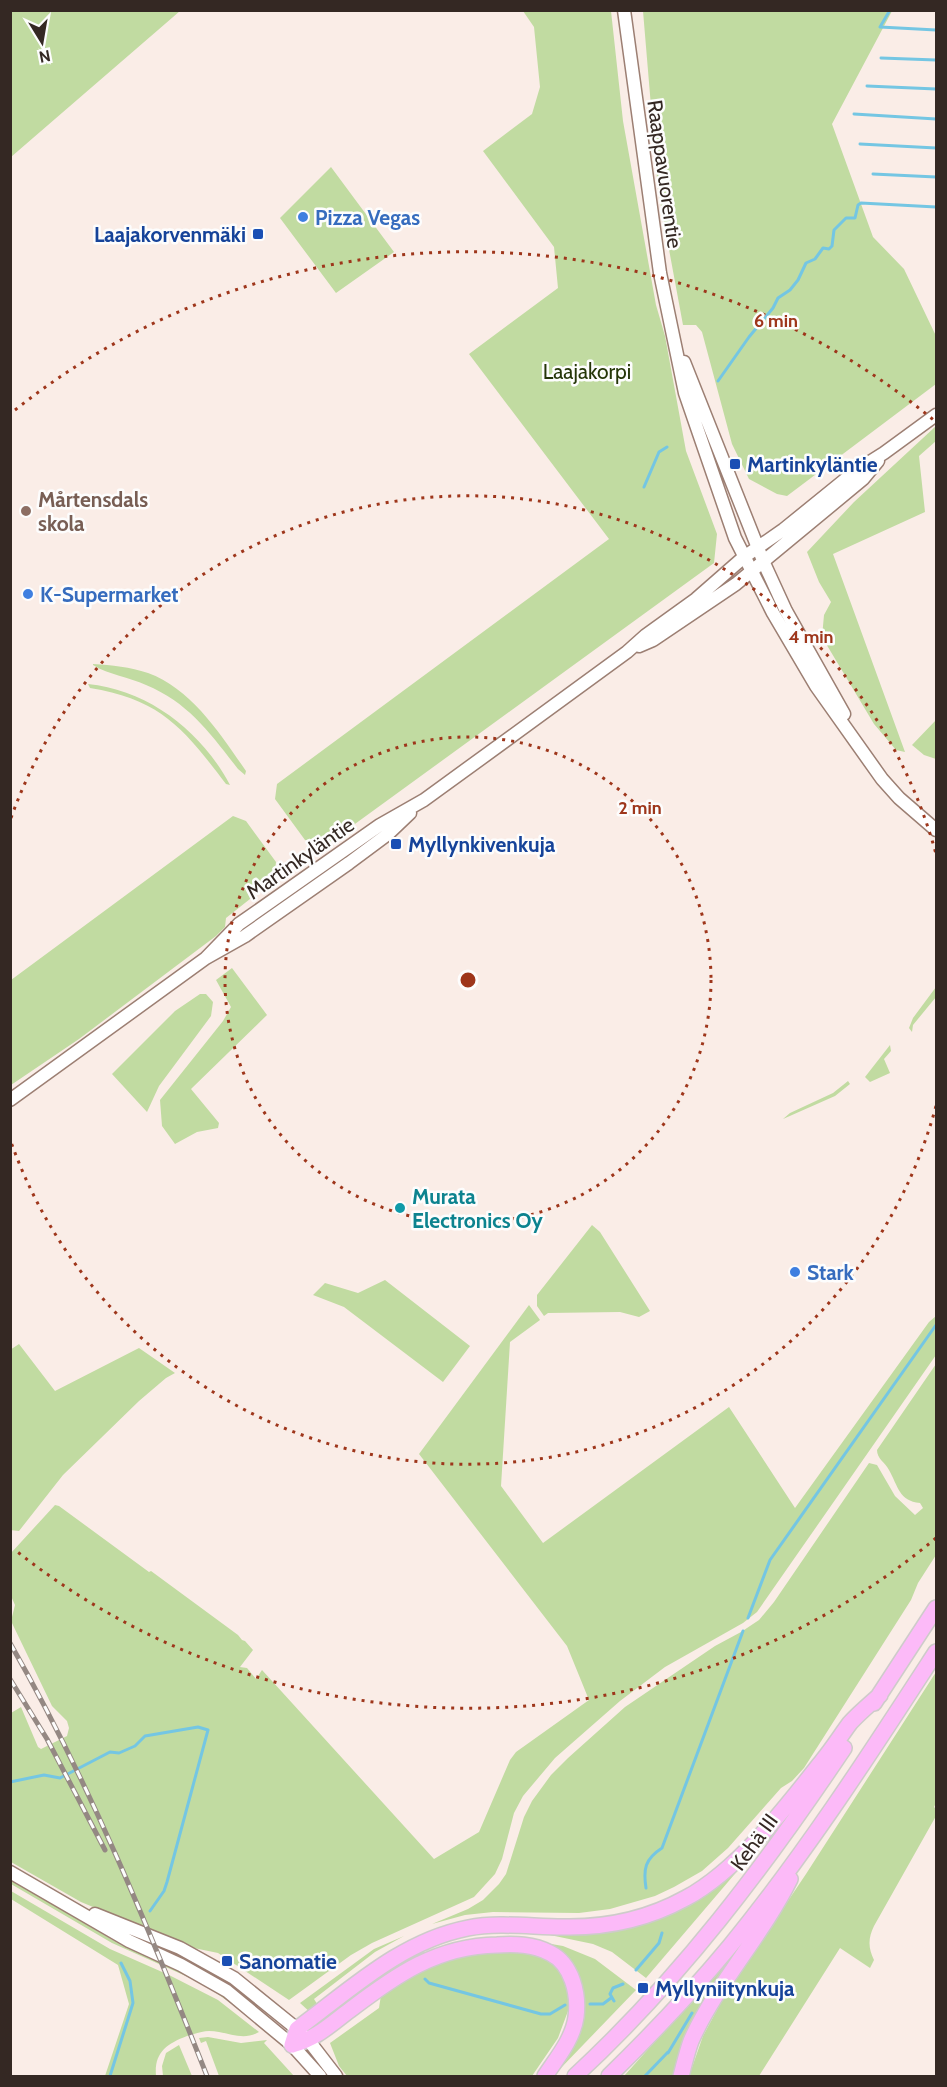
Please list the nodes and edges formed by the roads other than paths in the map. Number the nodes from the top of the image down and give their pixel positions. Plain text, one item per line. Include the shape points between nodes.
1 (624, 10) edge
2 (675, 341) junction
3 (936, 415) edge
4 (884, 453) junction
5 (758, 548) junction
6 (744, 557) junction
7 (764, 563) junction
8 (752, 572) junction
9 (627, 652) junction
10 (862, 750) junction
11 (936, 830) edge
12 (10, 1100) edge
13 (936, 1608) edge
14 (936, 1652) edge
15 (880, 1695) junction
16 (804, 1850) junction
17 (10, 1872) edge
18 (58, 1900) junction
19 (297, 2029) junction
20 (309, 2041) junction
21 (292, 2045) junction
22 (320, 2076) edge
23 (336, 2076) edge
24 (545, 2076) edge
25 (575, 2076) edge
26 (609, 2076) edge
27 (681, 2076) edge

1 - 2 main road, Raappavuorentie via 652,230
2 - 5 main road, Raappavuorentie
2 - 6 main road, Raappavuorentie via 685,393 700,440
3 - 4 main road, Martinkyläntie
4 - 5 main road, Martinkyläntie
4 - 7 main road, Martinkyläntie via 863,480
5 - 6 main road, Martinkyläntie
5 - 7 main road, Raappavuorentie
6 - 8 main road, Raappavuorentie
6 - 9 main road, Martinkyläntie
7 - 8 main road, Martinkyläntie
7 - 10 main road, Raappavuorentie
8 - 9 main road, Martinkyläntie via 653,640
8 - 10 main road, Raappavuorentie via 816,686
9 - 12 main road, Martinkyläntie via 424,800 380,825 239,924 206,958
10 - 11 main road, Raappavuorentie via 898,798
13 - 15 highway, Kehä III
14 - 16 highway, Kehä III
15 - 19 highway via 851,1723 750,1846 709,1884 687,1897 662,1910 613,1924 563,1928 498,1925 469,1928 427,1941 384,1964
15 - 25 highway, Kehä III via 761,1869 713,1929 643,2008
16 - 26 highway, Kehä III via 729,1947 662,2024
16 - 27 highway via 777,1905 712,2001 691,2042
17 - 18 main road
18 - 19 main road via 180,1948 210,1964 234,1978
18 - 21 main road via 227,1991
19 - 20 main road
19 - 21 highway
20 - 21 highway
20 - 23 main road
20 - 24 highway via 381,1985 423,1960 483,1945 518,1944 555,1955 572,1980 577,2002 575,2026
21 - 22 main road

